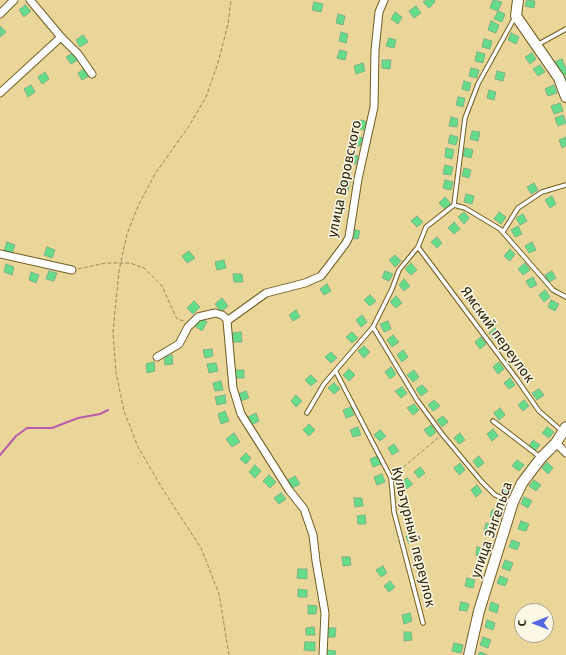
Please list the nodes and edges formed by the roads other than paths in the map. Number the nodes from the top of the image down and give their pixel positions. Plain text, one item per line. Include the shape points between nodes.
1 (14, 0) edge
2 (30, 0) edge
3 (384, 0) edge
4 (518, 0) edge
5 (0, 14) edge
6 (516, 16) junction
7 (566, 29) edge
8 (61, 37) junction
9 (536, 45) junction
10 (92, 74) dead end
11 (0, 93) edge
12 (566, 97) edge
13 (566, 185) edge
14 (454, 206) junction
15 (503, 232) junction
16 (418, 247) junction
17 (0, 254) edge
18 (72, 270) road end
19 (566, 296) edge
20 (228, 320) junction
21 (373, 327) junction
22 (157, 357) dead end
23 (336, 372) junction
24 (307, 413) dead end
25 (493, 421) dead end
26 (564, 429) edge
27 (556, 443) junction
28 (566, 453) edge
29 (541, 458) junction
30 (513, 502) junction
31 (423, 623) dead end
32 (323, 655) edge
33 (469, 655) edge

1 - 5 street
2 - 8 street
3 - 20 street, улица Воровского via 379,12 375,50 374,107 358,179 349,238 321,276 266,293
4 - 6 street
6 - 9 street
6 - 14 lane via 478,84 466,118
7 - 9 lane
8 - 10 street via 78,54
8 - 11 street
9 - 12 street via 559,78
13 - 15 lane via 542,192 518,208
14 - 15 lane via 466,208
14 - 16 lane via 426,227
15 - 19 lane via 553,290
16 - 21 lane via 399,270
16 - 26 lane, Ямский переулок via 539,411
17 - 18 street
20 - 22 street via 215,313 198,317 190,324 179,344
20 - 32 street via 233,388 241,414 289,490 304,509 313,535 325,613
21 - 23 lane
21 - 30 lane via 417,400 442,434 495,495
23 - 24 lane via 324,384
23 - 31 lane, Культурный переулок via 391,478 394,512
25 - 29 lane
26 - 27 street, улица Энгельса
27 - 28 street
27 - 29 street, улица Энгельса
29 - 30 street, улица Энгельса via 522,483
30 - 33 street, улица Энгельса via 479,611

